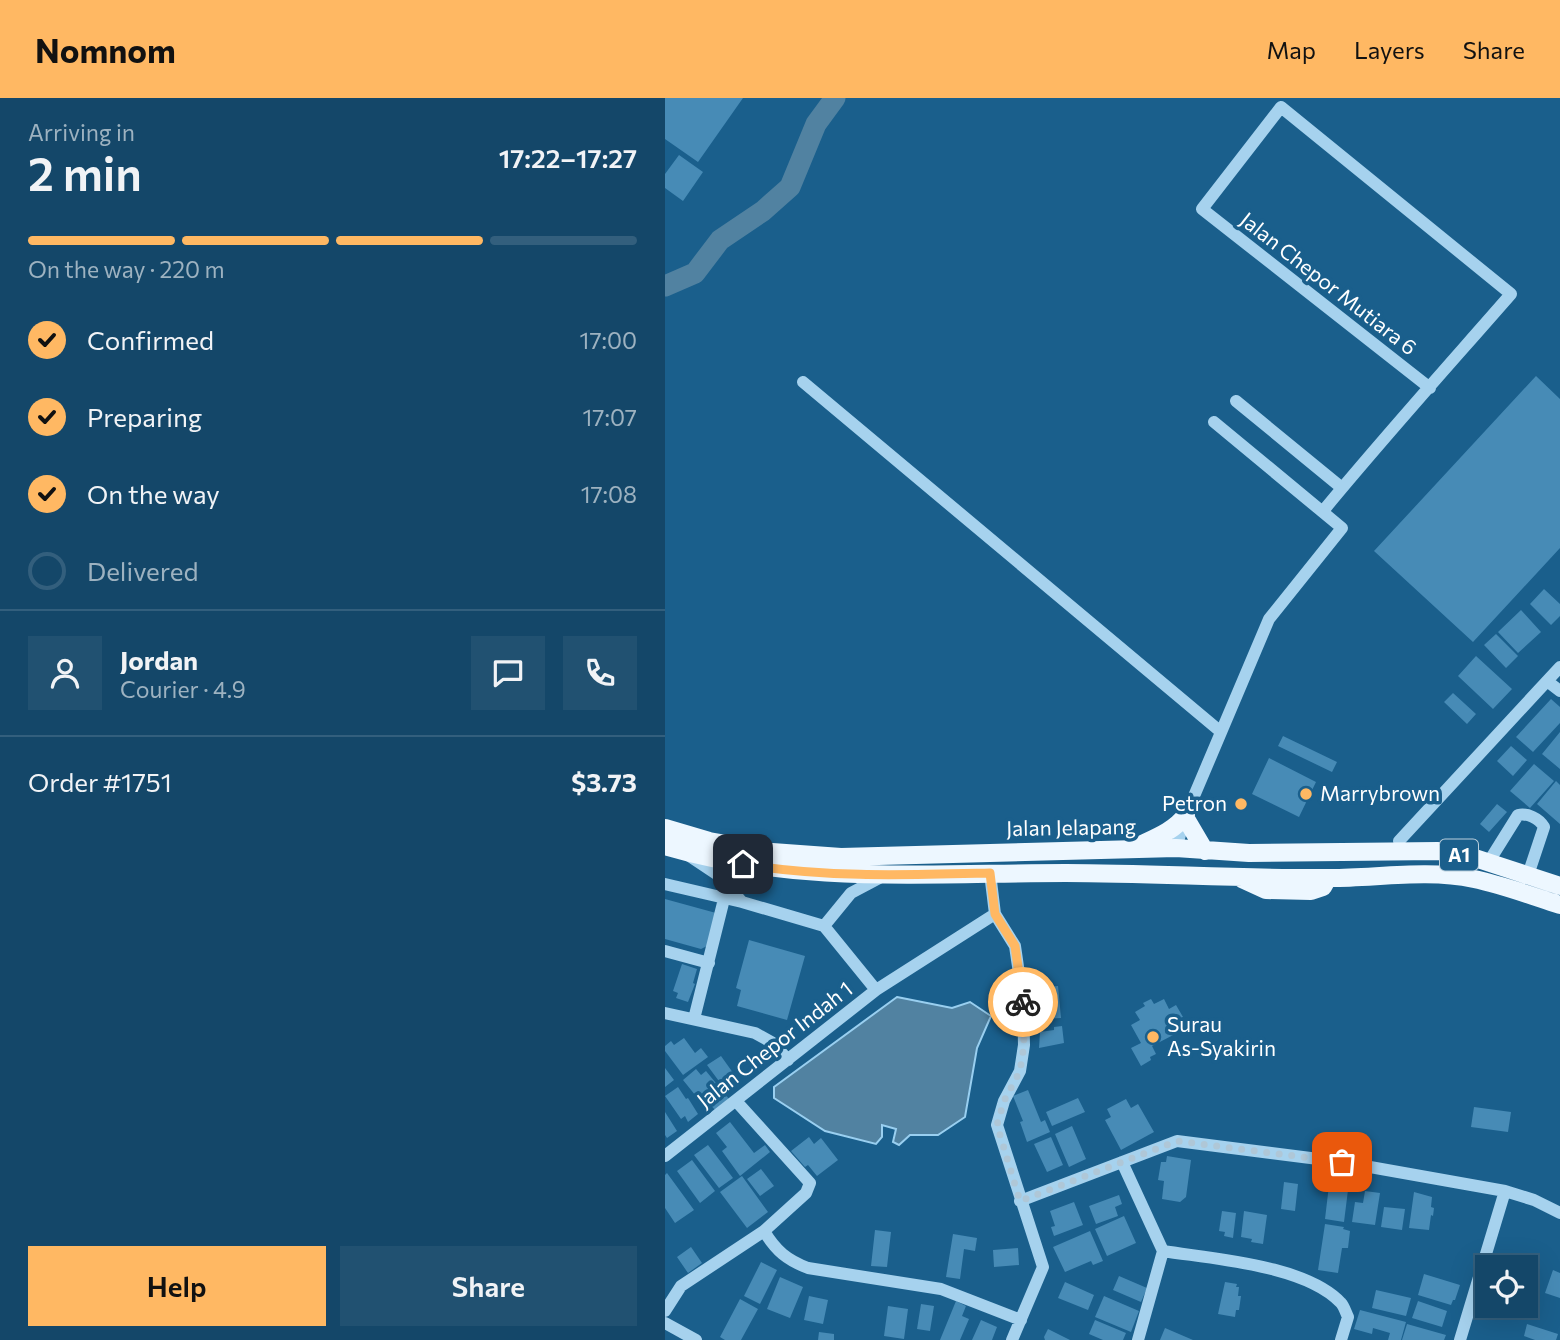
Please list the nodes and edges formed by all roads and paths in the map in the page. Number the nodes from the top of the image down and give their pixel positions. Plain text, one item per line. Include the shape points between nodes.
1 (803, 382) dead end
2 (1430, 388) junction
3 (1236, 401) dead end
4 (1214, 422) dead end
5 (1342, 488) junction
6 (1323, 511) junction
7 (1560, 667) edge
8 (1547, 681) junction
9 (1560, 691) edge
10 (1221, 732) junction
11 (1185, 816) junction
12 (665, 828) edge
13 (1399, 841) junction
14 (665, 846) edge
15 (1176, 848) junction
16 (1132, 849) junction
17 (1205, 851) junction
18 (1438, 851) junction
19 (683, 852) junction
20 (1355, 852) junction
21 (1488, 863) junction
22 (990, 873) junction
23 (1148, 874) junction
24 (885, 875) junction
25 (1528, 875) junction
26 (1208, 876) junction
27 (1352, 877) junction
28 (665, 884) edge
29 (1560, 886) edge
30 (724, 898) junction
31 (742, 902) junction
32 (1560, 905) edge
33 (995, 914) junction
34 (824, 926) junction
35 (665, 951) edge
36 (709, 963) junction
37 (876, 990) junction
38 (665, 1013) edge
39 (694, 1019) junction
40 (788, 1060) junction
41 (736, 1101) junction
42 (665, 1156) edge
43 (1122, 1162) junction
44 (1505, 1191) junction
45 (1020, 1201) junction
46 (1560, 1213) edge
47 (764, 1231) junction
48 (1163, 1251) junction
49 (665, 1311) edge
50 (1021, 1320) junction
51 (665, 1323) edge
52 (695, 1340) edge
53 (1012, 1340) edge
54 (1138, 1340) edge
55 (1341, 1340) edge
56 (1460, 1340) edge

1 - 10 street
2 - 2 street, Jalan Chepor Mutiara 6 via 1202,209 1281,107 1511,294
2 - 5 street
3 - 5 street
4 - 6 street
5 - 6 street
6 - 10 street via 1342,528 1269,619
7 - 8 street
8 - 9 street
8 - 13 street
10 - 11 street
11 - 15 street
11 - 16 main road
11 - 17 main road
12 - 16 main road, Jalan Jelapang / A1 via 772,852 841,856
13 - 18 main road
13 - 20 main road via 1367,842
14 - 19 main road
15 - 16 main road, Jalan Jelapang / A1
15 - 17 main road, Jalan Jelapang / A1
15 - 23 main road via 1166,865
15 - 26 main road
17 - 20 main road, Jalan Jelapang / A1
18 - 20 main road, Jalan Jelapang / A1
18 - 21 main road, Jalan Jelapang / A1
19 - 24 main road via 765,868
19 - 31 street via 721,877
20 - 27 main road via 1347,864
21 - 25 main road, Jalan Jelapang / A1
21 - 25 street via 1518,815 1524,814 1540,820 1544,827
22 - 23 main road
22 - 24 main road
22 - 33 street
23 - 26 main road
24 - 34 street via 851,893
25 - 29 main road, Jalan Jelapang / A1
26 - 27 main road, A1 via 1238,876 1266,890 1318,890 1328,878
27 - 32 main road, A1 via 1473,879
28 - 30 street
30 - 31 street
30 - 36 street
31 - 34 street
33 - 37 street, Jalan Chepor Indah 1
33 - 45 street via 1015,946 1024,1012 1020,1071 997,1125
34 - 37 street
35 - 36 street
36 - 39 street
37 - 40 street, Jalan Chepor Indah 1
38 - 39 street
39 - 40 street via 755,1033 773,1043
40 - 41 street, Jalan Chepor Indah 1
41 - 42 street, Jalan Chepor Indah 1
41 - 47 street via 810,1183 806,1193
43 - 44 street via 1177,1141 1342,1162
43 - 45 street
43 - 48 street
44 - 46 street
44 - 56 street
45 - 50 street via 1043,1267
47 - 49 street via 681,1286
47 - 50 street via 774,1248 808,1268 941,1289
48 - 54 street
48 - 55 street via 1284,1272 1321,1288 1342,1304 1348,1317
50 - 53 street
51 - 52 street

